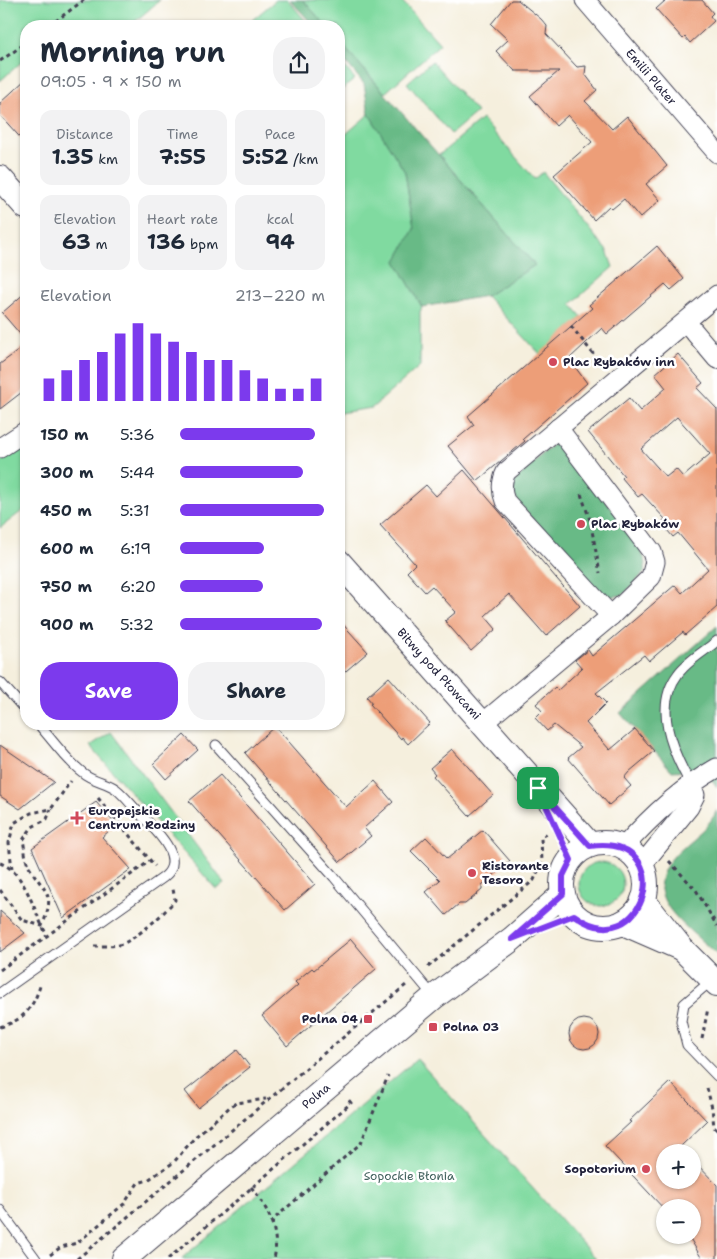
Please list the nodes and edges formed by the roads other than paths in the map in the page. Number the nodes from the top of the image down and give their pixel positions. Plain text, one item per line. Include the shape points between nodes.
1 (585, 0) edge
2 (717, 153) edge
3 (0, 178) edge
4 (20, 200) edge
5 (717, 295) edge
6 (686, 322) junction
7 (717, 359) edge
8 (558, 428) junction
9 (20, 435) edge
10 (0, 448) edge
11 (345, 569) edge
12 (606, 610) junction
13 (717, 641) edge
14 (0, 682) edge
15 (20, 704) edge
16 (484, 723) junction
17 (43, 730) edge
18 (216, 745) dead end
19 (717, 768) edge
20 (690, 783) junction
21 (538, 788) junction
22 (590, 846) junction
23 (623, 848) junction
24 (571, 860) junction
25 (641, 866) junction
26 (563, 894) junction
27 (643, 900) junction
28 (574, 915) junction
29 (623, 923) junction
30 (512, 939) junction
31 (682, 949) junction
32 (715, 982) edge
33 (0, 993) edge
34 (434, 997) junction
35 (717, 1076) edge
36 (0, 1210) edge
37 (36, 1259) edge
38 (124, 1259) edge

1 - 2 street, Emilii Plater
3 - 4 street
5 - 6 street
6 - 7 street
6 - 8 street
8 - 12 street via 654,558 651,576
8 - 12 street via 506,472 503,496
9 - 10 street
11 - 16 street, Bitwy pod Płowcami
12 - 16 street
13 - 20 lane via 679,672 671,684 665,712 679,763
14 - 15 lane
16 - 21 street, Bitwy pod Płowcami
17 - 33 lane via 91,779 115,788 166,841 171,856 170,872
18 - 34 lane via 334,877
19 - 20 street
20 - 23 street
20 - 25 street via 695,795 690,808
21 - 22 street, Bitwy pod Płowcami
21 - 24 street, Bitwy pod Płowcami
22 - 23 street via 606,843
22 - 24 street
23 - 25 street
24 - 26 street via 563,876
25 - 27 street via 646,883
26 - 28 street
26 - 30 street, Polna
27 - 29 street
27 - 31 street
28 - 29 street via 597,927
28 - 30 street, Polna
29 - 31 street
30 - 34 street, Polna
31 - 32 street
32 - 35 lane via 684,1004 681,1021 687,1045
34 - 38 street, Polna
36 - 37 lane

